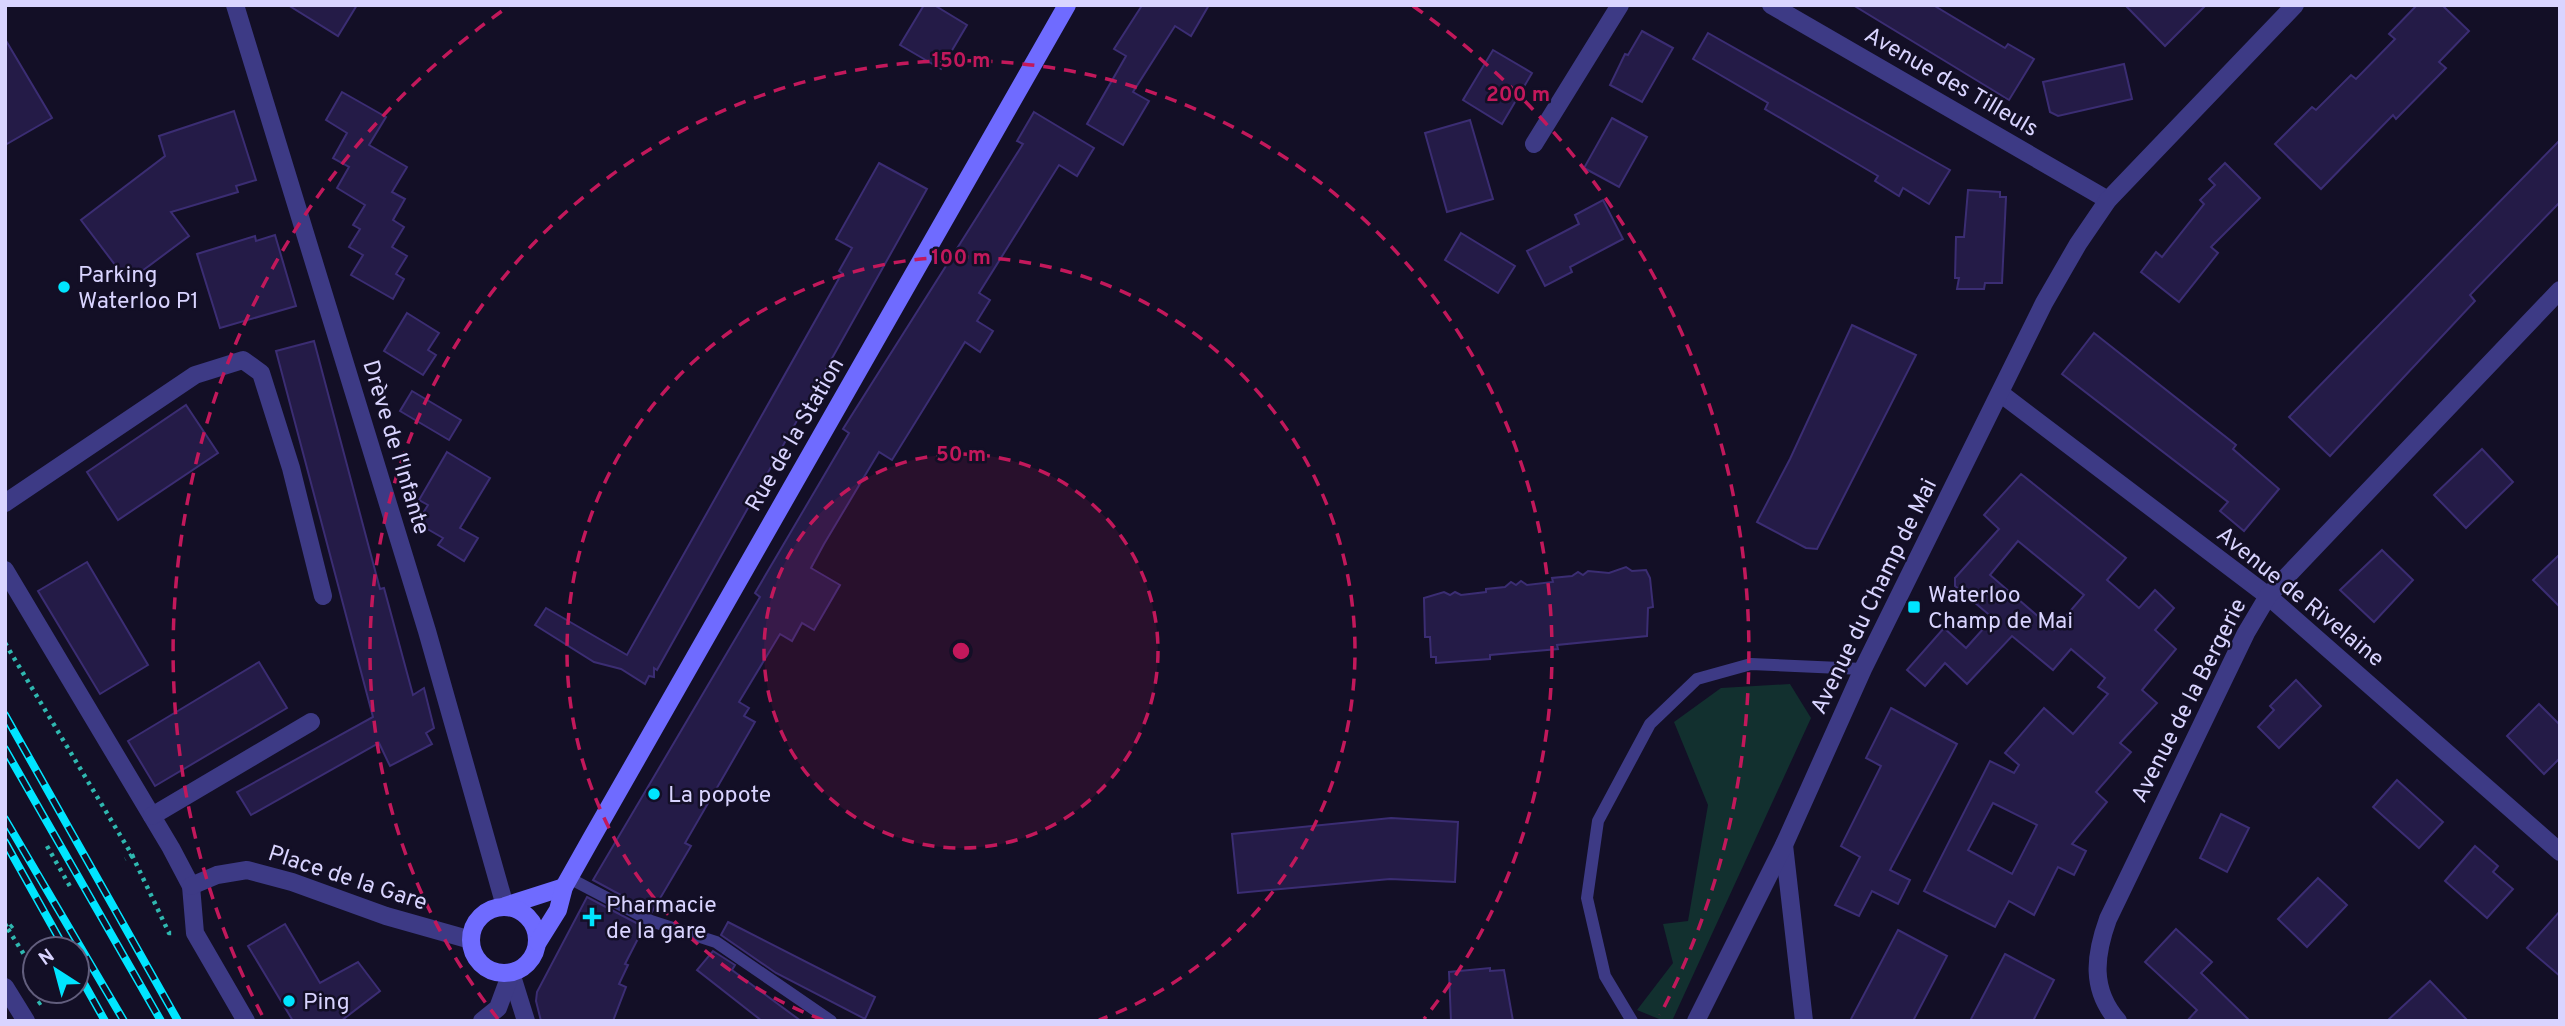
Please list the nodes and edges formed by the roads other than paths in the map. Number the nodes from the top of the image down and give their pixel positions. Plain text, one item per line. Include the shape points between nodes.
1 (235, 5) edge
2 (1067, 5) edge
3 (1620, 5) edge
4 (1771, 5) edge
5 (2295, 5) edge
6 (1534, 144) dead end
7 (2108, 200) junction
8 (2560, 290) edge
9 (2000, 393) junction
10 (5, 503) edge
11 (5, 570) edge
12 (323, 596) dead end
13 (2268, 596) junction
14 (1863, 669) junction
15 (311, 722) dead end
16 (152, 816) junction
17 (1784, 845) junction
18 (2560, 852) edge
19 (566, 883) junction
20 (191, 886) junction
21 (505, 906) junction
22 (471, 940) junction
23 (538, 942) junction
24 (511, 973) junction
25 (5, 986) edge
26 (26, 1021) edge
27 (246, 1021) edge
28 (482, 1021) edge
29 (526, 1021) edge
30 (831, 1021) edge
31 (1632, 1021) edge
32 (1696, 1021) edge
33 (1804, 1021) edge
34 (2118, 1021) edge

1 - 21 street, Drève de l'Infante via 427,631
2 - 19 street, Rue de la Station
3 - 6 street
4 - 7 street, Avenue des Tilleuls
5 - 7 street, Avenue du Champ de Mai
7 - 9 street, Avenue du Champ de Mai via 2078,244
8 - 13 street, Avenue de la Bergerie
9 - 13 street, Avenue de Rivelaine
9 - 14 street, Avenue du Champ de Mai
10 - 12 street via 195,375 243,360 261,373
11 - 16 street
13 - 18 street, Avenue de Rivelaine
13 - 34 street, Avenue de la Bergerie via 2246,633 2096,952 2099,982 2108,1010
14 - 17 street, Avenue du Champ de Mai
14 - 31 lane via 1752,664 1697,679 1650,724 1598,821 1587,898 1605,976
15 - 16 street
16 - 20 street
17 - 32 street, Avenue du Champ de Mai
17 - 33 street
19 - 21 street
19 - 23 street, Rue de la Station via 558,910
19 - 30 lane via 651,921 716,942
20 - 22 street, Place de la Gare via 247,870
20 - 27 street via 195,933
21 - 22 street via 481,916
21 - 23 street via 529,917
22 - 24 street via 479,962 488,969
23 - 24 street via 534,956
24 - 28 street via 498,1008
24 - 29 street
25 - 26 street

